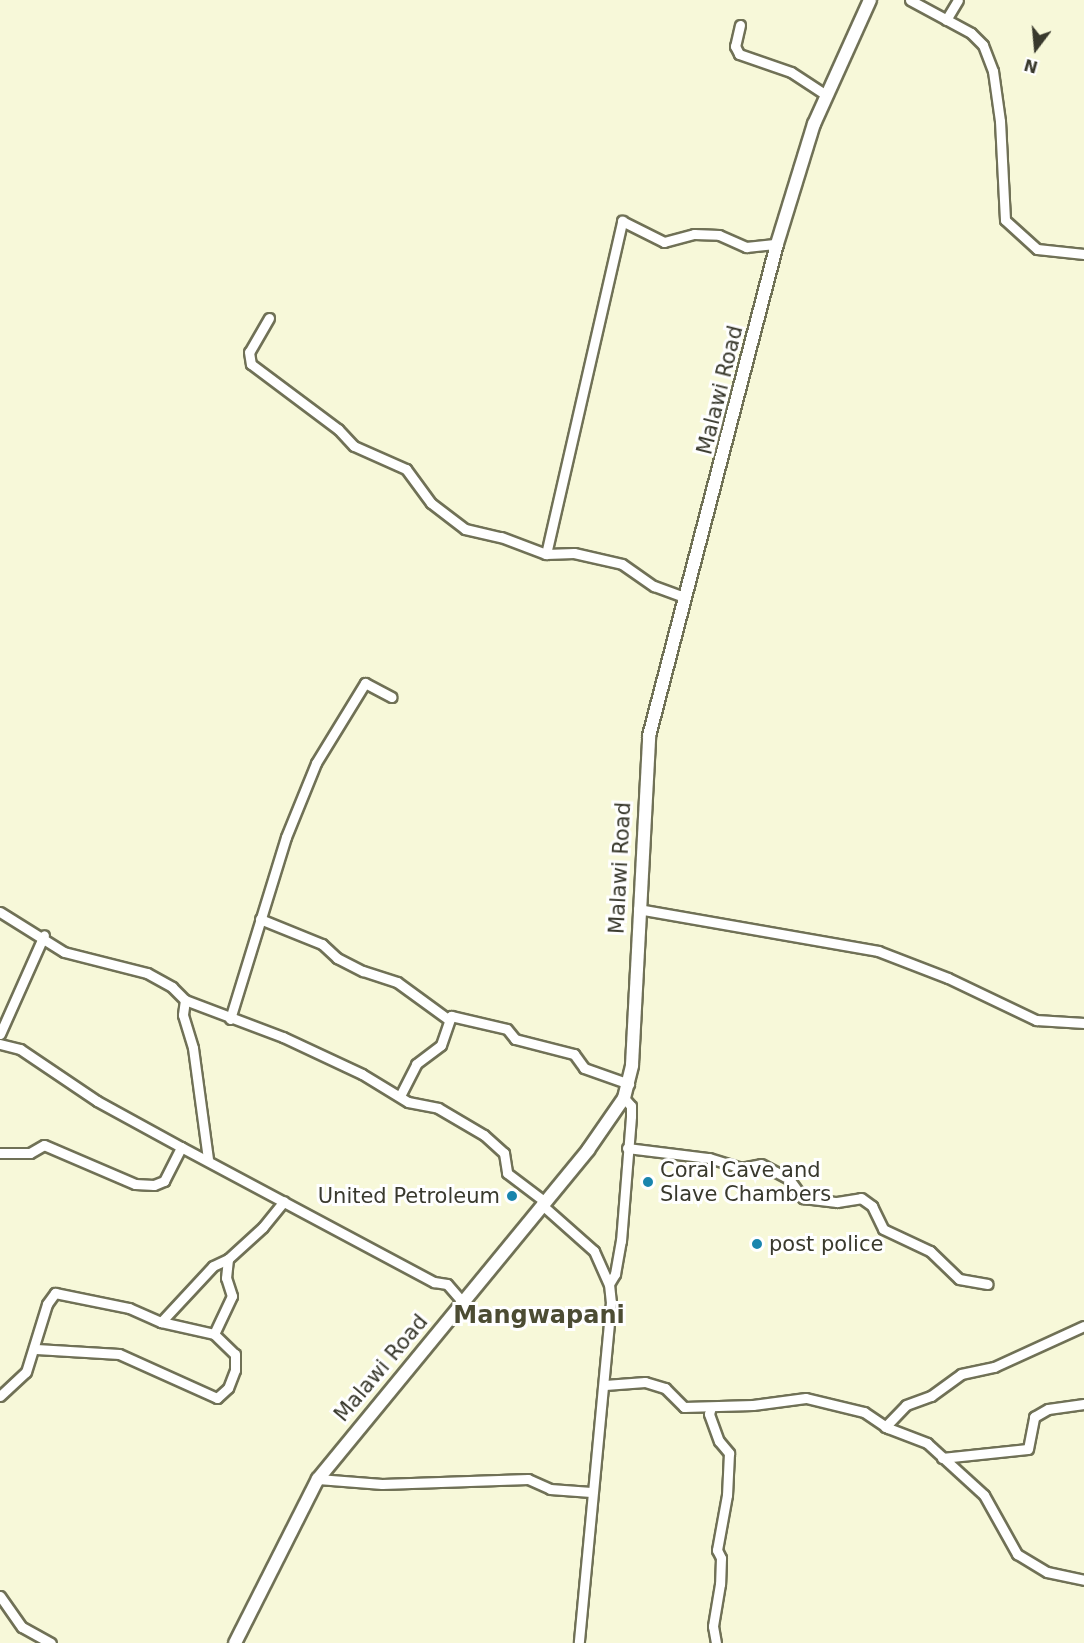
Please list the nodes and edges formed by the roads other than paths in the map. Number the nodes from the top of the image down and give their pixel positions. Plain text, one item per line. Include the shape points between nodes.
1 (870, 0) edge
2 (910, 0) edge
3 (958, 0) edge
4 (946, 20) junction
5 (740, 25) dead end
6 (826, 95) junction
7 (777, 244) junction
8 (1084, 254) edge
9 (269, 318) dead end
10 (546, 554) junction
11 (684, 597) junction
12 (391, 697) dead end
13 (638, 909) junction
14 (0, 912) edge
15 (260, 919) junction
16 (44, 935) junction
17 (185, 1000) junction
18 (230, 1019) junction
19 (448, 1019) junction
20 (1084, 1023) edge
21 (0, 1034) edge
22 (0, 1044) edge
23 (629, 1084) junction
24 (400, 1096) junction
25 (624, 1098) junction
26 (181, 1147) junction
27 (627, 1148) junction
28 (0, 1153) edge
29 (208, 1159) junction
30 (284, 1201) junction
31 (543, 1203) junction
32 (228, 1259) junction
33 (609, 1284) junction
34 (988, 1284) dead end
35 (462, 1301) junction
36 (161, 1323) junction
37 (1084, 1326) edge
38 (214, 1334) junction
39 (36, 1349) junction
40 (605, 1385) junction
41 (2, 1389) edge
42 (1084, 1404) edge
43 (711, 1407) junction
44 (885, 1427) junction
45 (942, 1458) junction
46 (318, 1479) junction
47 (591, 1492) junction
48 (1084, 1580) edge
49 (0, 1596) edge
50 (51, 1643) edge
51 (235, 1643) edge
52 (579, 1643) edge
53 (716, 1643) edge

1 - 6 main road, Malawi Road
2 - 4 street
3 - 4 street
4 - 8 street via 971,33 983,45 993,71 1005,220 1037,249
5 - 6 street via 735,46 739,54 791,72
6 - 7 main road, Malawi Road
7 - 10 street via 746,247 719,235 694,234 664,242 622,221
7 - 11 main road, Malawi Road
9 - 10 street via 248,358 271,382 338,429 362,451 406,469 431,503 465,529
10 - 11 street via 574,553 622,564 654,586
11 - 13 main road, Malawi Road via 649,736
12 - 15 street via 365,683 353,707 342,715 334,738 302,793
13 - 20 street via 878,951 948,978 1031,1018
13 - 23 main road, Malawi Road
14 - 16 street
15 - 18 street
15 - 19 street via 321,944 337,958 363,971 397,982
16 - 17 street via 64,952 160,978
16 - 21 street
17 - 18 street
17 - 29 street via 183,1015 194,1048
18 - 24 street via 283,1037
19 - 23 street via 451,1016 507,1029 515,1039 574,1054 584,1068
19 - 24 street via 441,1045 416,1064
22 - 26 street via 20,1049 97,1101
23 - 25 main road, Malawi Road
24 - 31 street via 408,1102 438,1108 484,1135 504,1153 507,1173
25 - 27 street via 632,1106
25 - 31 main road, Malawi Road via 588,1150
26 - 28 street via 164,1181 154,1185 135,1184 44,1145 30,1153
26 - 29 street
27 - 33 street via 621,1241 615,1274
27 - 34 street via 709,1158 741,1168 760,1164 789,1179 802,1198 837,1202 861,1198 872,1206 883,1229 930,1251 959,1279
29 - 30 street
30 - 32 street
30 - 35 street via 434,1282 447,1284
31 - 33 street via 594,1251
31 - 35 main road, Malawi Road
32 - 36 street via 213,1266
32 - 38 street via 226,1278 232,1296
33 - 40 street
35 - 46 main road, Malawi Road
36 - 38 street
36 - 39 street via 129,1308 53,1294
37 - 44 street via 994,1367 961,1374 932,1396 906,1406
38 - 39 street via 235,1354 235,1370 228,1388 217,1398 119,1354
39 - 41 street via 23,1377
40 - 43 street via 645,1382 665,1388 684,1407
40 - 47 street
42 - 45 street via 1048,1409 1034,1417 1028,1449
43 - 44 street via 794,1398 822,1400 864,1412
43 - 53 street via 709,1414 719,1441 729,1453 727,1495 717,1550 720,1584 712,1626
44 - 45 street via 927,1443
45 - 48 street via 984,1495 1017,1554 1047,1572
46 - 47 street via 382,1484 528,1479 550,1489
46 - 51 main road, Malawi Road
47 - 52 street
49 - 50 street via 22,1627

